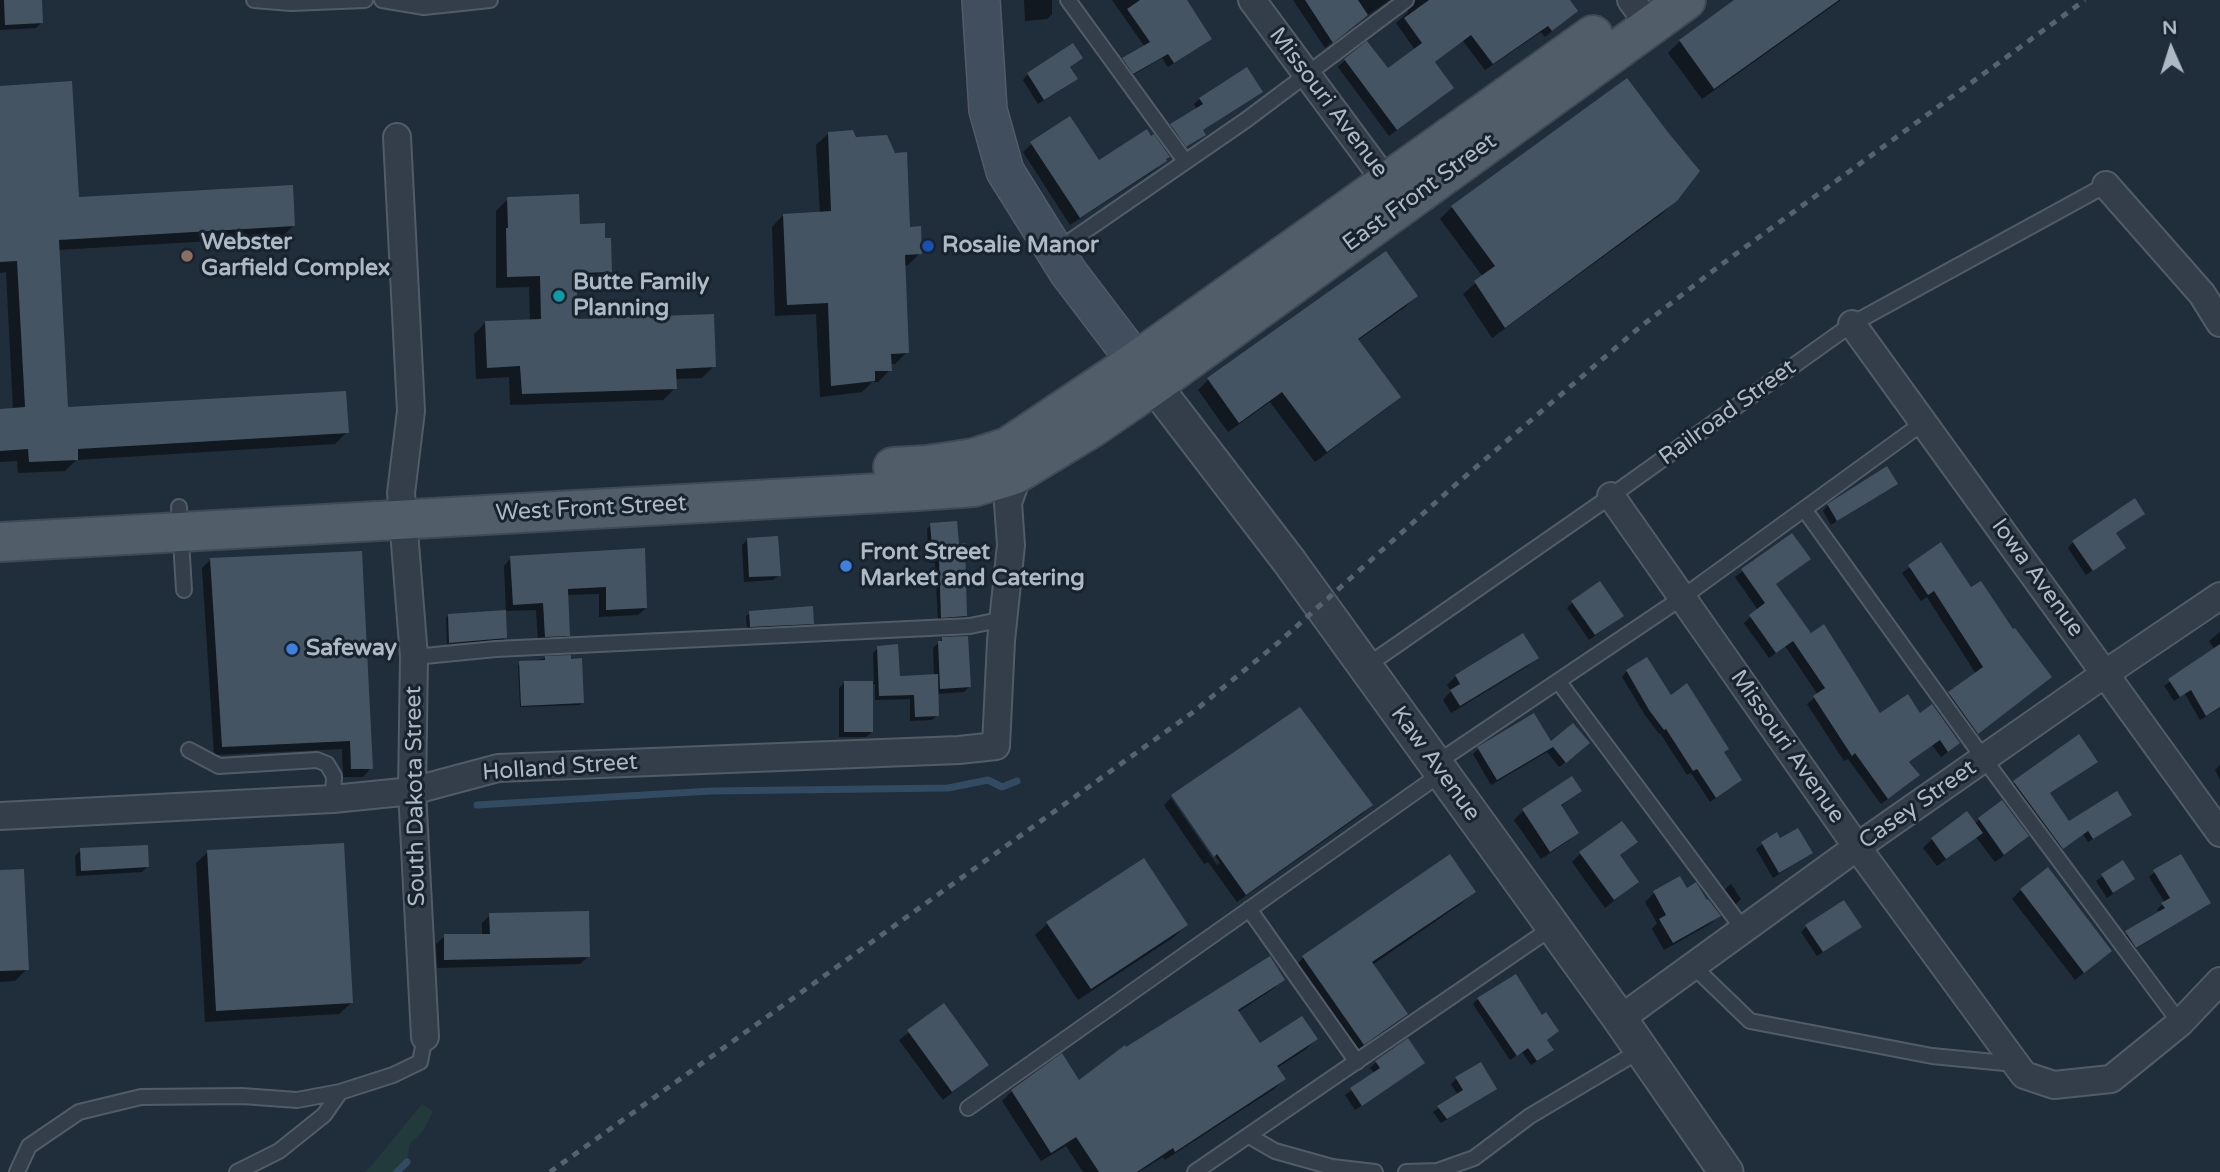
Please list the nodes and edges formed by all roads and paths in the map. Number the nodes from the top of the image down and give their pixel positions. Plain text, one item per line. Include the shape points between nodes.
1 (254, 0) edge
2 (365, 0) edge
3 (382, 0) edge
4 (490, 0) edge
5 (981, 0) edge
6 (1068, 0) edge
7 (1252, 0) edge
8 (1406, 0) edge
9 (1686, 0) edge
10 (1639, 8) edge
11 (1307, 75) junction
12 (397, 137) dead end
13 (1185, 161) junction
14 (2106, 185) joint
15 (1395, 194) junction
16 (1055, 252) junction
17 (2220, 323) edge
18 (1852, 324) junction
19 (1145, 373) junction
20 (1924, 422) junction
21 (1013, 459) junction
22 (1611, 496) junction
23 (403, 506) junction
24 (1804, 509) junction
25 (0, 516) edge
26 (179, 520) junction
27 (0, 542) edge
28 (184, 590) dead end
29 (2220, 596) edge
30 (1683, 597) junction
31 (1004, 619) junction
32 (414, 657) junction
33 (1365, 667) junction
34 (2106, 673) junction
35 (1558, 681) junction
36 (190, 751) dead end
37 (1983, 759) junction
38 (1438, 768) junction
39 (412, 791) junction
40 (333, 799) junction
41 (0, 816) edge
42 (2220, 832) edge
43 (1857, 848) junction
44 (1249, 909) junction
45 (1553, 927) junction
46 (1744, 929) junction
47 (1693, 966) junction
48 (2220, 981) edge
49 (1620, 1019) junction
50 (2180, 1023) junction
51 (425, 1037) joint
52 (1642, 1050) junction
53 (1357, 1062) junction
54 (2016, 1065) junction
55 (340, 1092) junction
56 (968, 1108) dead end
57 (1249, 1136) junction
58 (17, 1172) edge
59 (237, 1172) edge
60 (1195, 1172) edge
61 (1375, 1172) edge
62 (1406, 1172) edge
63 (1726, 1172) edge

1 - 2 lane
3 - 4 lane via 424,8
5 - 16 main road via 988,110 1005,171
6 - 13 lane
7 - 11 street, Missouri Avenue
8 - 11 lane
9 - 10 main road, East Front Street
10 - 15 main road, East Front Street
11 - 13 lane
11 - 15 street, Missouri Avenue
12 - 23 street, South Dakota Street via 411,411
13 - 16 lane
14 - 17 street via 2202,295
14 - 18 lane, Railroad Street
15 - 19 main road, East Front Street
16 - 19 main road
18 - 20 street, Iowa Avenue
18 - 22 lane, Railroad Street
19 - 21 main road, West Front Street
19 - 33 street, Kaw Avenue
20 - 24 lane
20 - 34 street, Iowa Avenue
21 - 23 main road, West Front Street via 974,458
21 - 31 street
22 - 30 street, Missouri Avenue
22 - 33 lane, Railroad Street
23 - 26 main road, West Front Street
23 - 32 street, South Dakota Street
24 - 30 lane
24 - 37 lane
25 - 26 main road, West Front Street
26 - 27 main road, West Front Street
26 - 28 lane
29 - 34 street, Casey Street
30 - 35 lane
30 - 43 street, Missouri Avenue
31 - 32 lane via 970,626
31 - 39 street, Holland Street via 996,746 498,768
32 - 39 street, South Dakota Street
33 - 38 street, Kaw Avenue
34 - 37 street, Casey Street
34 - 42 street, Iowa Avenue
35 - 38 lane
35 - 46 lane
36 - 40 lane via 219,766 317,760 327,764 334,776
37 - 43 street, Casey Street
37 - 50 lane
38 - 44 lane
38 - 45 street, Kaw Avenue
39 - 40 street, Holland Street
39 - 51 street, South Dakota Street
40 - 41 street, Holland Street
43 - 46 street, Casey Street
43 - 54 street, Missouri Avenue
44 - 53 lane
44 - 56 lane
45 - 49 street, Kaw Avenue
45 - 53 lane
46 - 47 street, Casey Street
47 - 49 street, Casey Street
47 - 54 lane via 1750,1021 1932,1056
48 - 50 street
49 - 52 street, Kaw Avenue
50 - 54 street via 2111,1079 2054,1085 2024,1074
51 - 55 lane via 420,1062
52 - 62 lane via 1530,1116 1474,1158 1437,1171
52 - 63 street, Kaw Avenue
53 - 57 lane
55 - 58 lane via 297,1100 141,1097 79,1112 29,1146
55 - 59 lane via 324,1115 279,1151
57 - 60 lane
57 - 61 lane via 1275,1151 1332,1167

